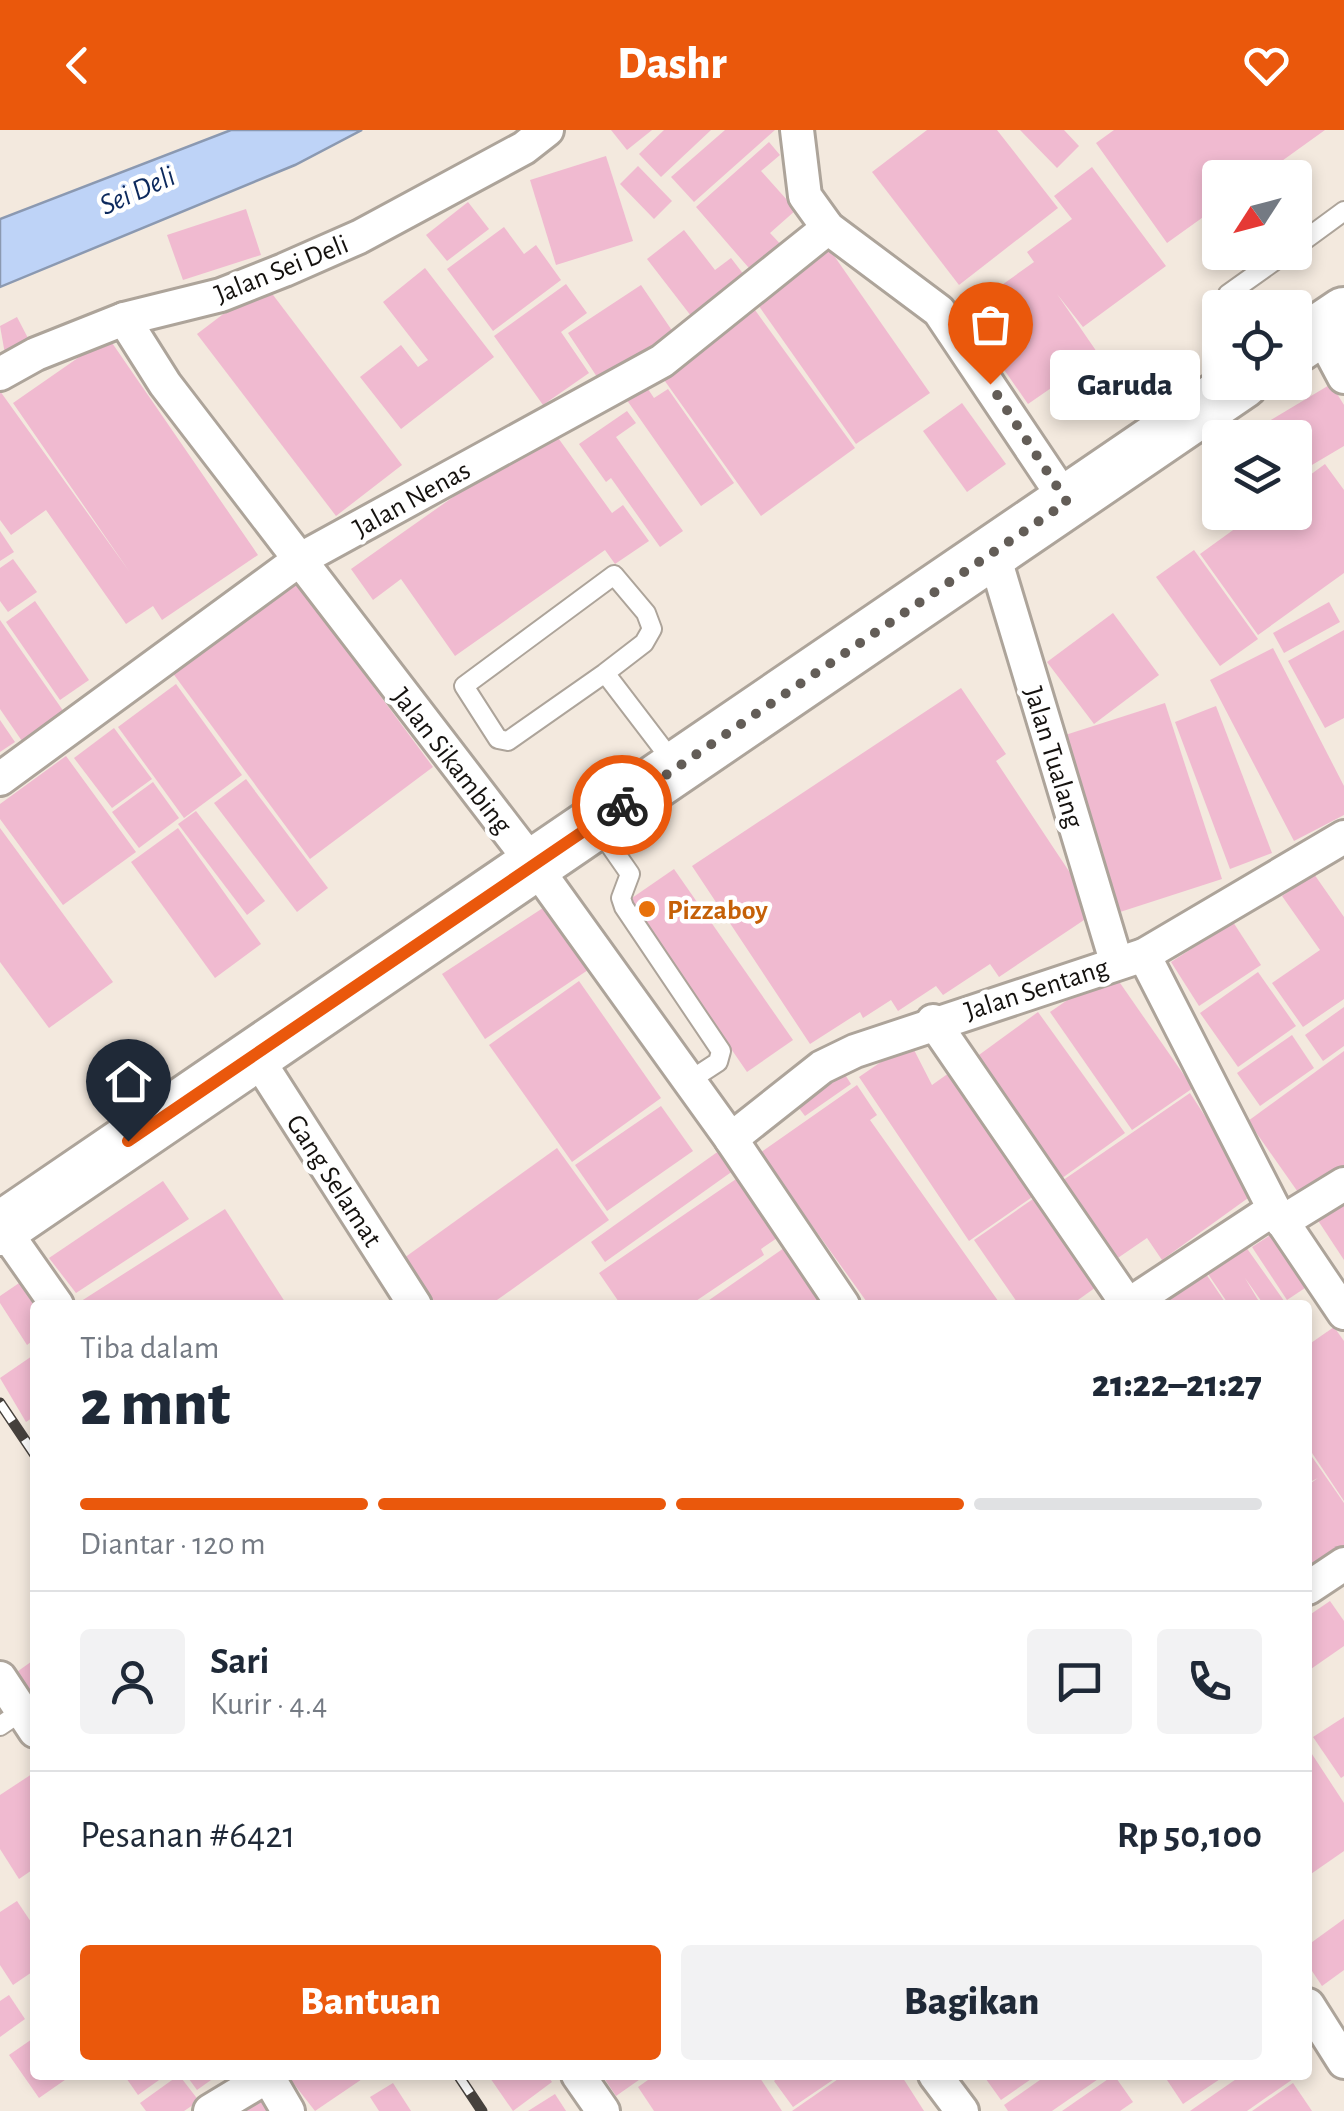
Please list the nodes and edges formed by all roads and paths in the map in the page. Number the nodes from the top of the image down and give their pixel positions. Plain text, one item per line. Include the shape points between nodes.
1 (547, 130) edge
2 (798, 130) edge
3 (1344, 212) edge
4 (828, 228) junction
5 (1312, 234) edge
6 (1262, 270) edge
7 (1234, 290) edge
8 (124, 319) junction
9 (1319, 330) edge
10 (0, 374) edge
11 (1344, 377) edge
12 (1216, 400) edge
13 (1067, 502) junction
14 (993, 552) junction
15 (299, 560) junction
16 (605, 673) junction
17 (678, 767) junction
18 (0, 779) edge
19 (594, 824) junction
20 (1344, 837) edge
21 (534, 865) junction
22 (1130, 958) junction
23 (933, 1021) junction
24 (255, 1055) junction
25 (689, 1081) junction
26 (731, 1139) junction
27 (1344, 1184) edge
28 (1278, 1216) junction
29 (1, 1227) edge
30 (53, 1300) edge
31 (412, 1300) edge
32 (840, 1300) edge
33 (1125, 1300) edge
34 (1136, 1300) edge
35 (1344, 1313) edge
36 (1344, 1564) edge
37 (1312, 1585) edge
38 (0, 1678) edge
39 (19, 1723) edge
40 (1312, 2011) edge
41 (1344, 2062) edge
42 (261, 2080) edge
43 (270, 2080) edge
44 (581, 2080) edge
45 (939, 2080) edge
46 (210, 2111) edge
47 (288, 2111) edge
48 (603, 2111) edge
49 (962, 2111) edge

1 - 8 street, Jalan Sei Deli via 359,237 221,295
2 - 4 street via 805,196
3 - 5 lane
4 - 13 street via 939,311
4 - 15 street, Jalan Nenas via 662,361
6 - 7 lane
8 - 10 street, Jalan Sei Deli
8 - 15 street, Jalan Sikambing via 165,384
9 - 11 street
12 - 13 main road
13 - 14 main road
14 - 17 main road
14 - 22 street, Jalan Tualang
15 - 18 street, Jalan Nenas
15 - 21 street, Jalan Sikambing
16 - 16 lane via 508,741 498,739 464,686 614,575 652,629
16 - 17 lane
17 - 19 main road
19 - 21 main road
19 - 25 lane via 630,874 624,908 721,1051 718,1062
20 - 22 street, Jalan Sentang
21 - 24 main road
21 - 25 street, Jalan Sikambing
22 - 23 street, Jalan Sentang
22 - 28 street, Jalan Tualang
23 - 26 street, Jalan Sentang via 822,1067
23 - 33 street
24 - 29 main road
24 - 31 street, Gang Selamat
25 - 26 street, Jalan Sikambing
26 - 32 street, Jalan Sikambing
27 - 28 street
28 - 34 street
28 - 35 street, Jalan Tualang
29 - 30 street
36 - 37 street
38 - 39 street
40 - 41 street
42 - 46 street
43 - 47 street
44 - 48 street
45 - 49 street

